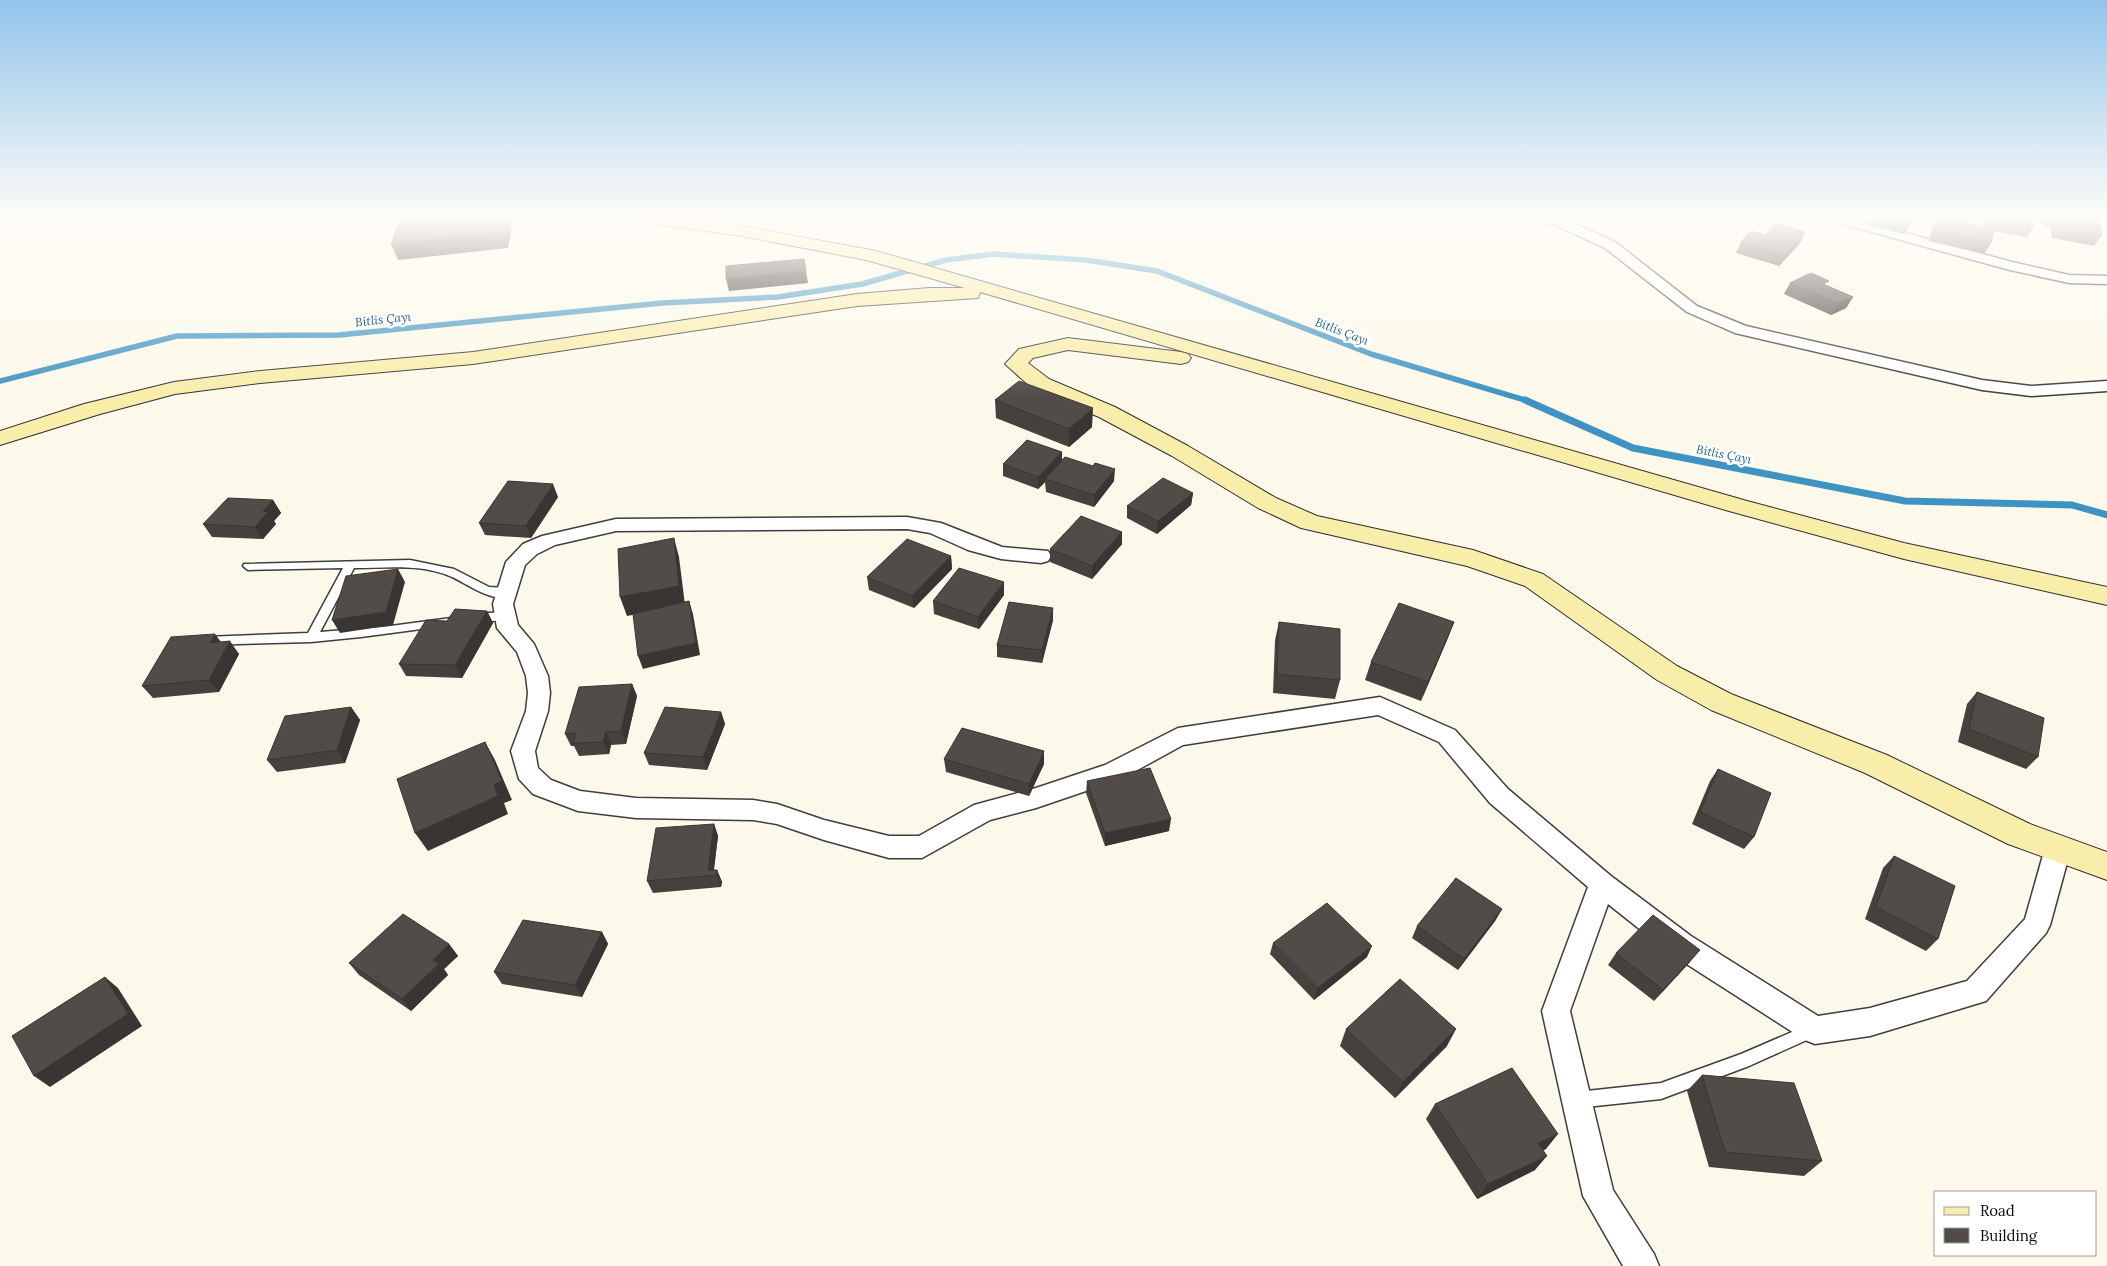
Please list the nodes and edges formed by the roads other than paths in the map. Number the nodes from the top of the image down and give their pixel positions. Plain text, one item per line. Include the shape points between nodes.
1 (949, 278) edge
2 (1652, 278) edge
3 (2065, 278) edge
4 (2107, 280) edge
5 (1007, 295) junction
6 (1211, 352) junction
7 (2107, 386) edge
8 (0, 438) edge
9 (1041, 556) dead end
10 (350, 565) junction
11 (248, 566) dead end
12 (2107, 596) edge
13 (505, 604) junction
14 (312, 638) junction
15 (189, 641) edge
16 (2058, 848) junction
17 (2107, 866) edge
18 (1602, 884) junction
19 (1815, 1030) junction
20 (1577, 1100) junction
21 (1642, 1266) edge

1 - 5 street
2 - 7 street via 1692,310 1741,330 1982,385 2031,392
3 - 4 street
5 - 6 street
5 - 8 street via 929,294 856,300 473,358 174,388
6 - 12 street via 1876,544
6 - 16 street via 1188,359 1068,344 1026,353 1016,364 1041,384 1107,412 1266,503 1310,522 1473,559 1534,580 1667,673 1721,702 1876,764 2020,834
9 - 13 street via 1001,553 934,527 907,523 616,525 549,540 530,549 516,562
10 - 11 lane
10 - 13 lane via 410,564 437,568 456,574
10 - 14 lane
13 - 14 lane via 470,617 384,631
13 - 18 street via 508,628 526,649 537,676 537,711 523,751 526,772 542,788 578,801 636,808 753,810 888,847 922,847 984,812 1113,772 1178,737 1380,706 1446,736 1499,796
14 - 15 lane
16 - 17 street
16 - 19 street via 2037,925 1976,992 1870,1022
18 - 19 street via 1681,945
18 - 20 street via 1556,1011
19 - 20 lane via 1744,1061 1661,1091
20 - 21 street via 1599,1196

